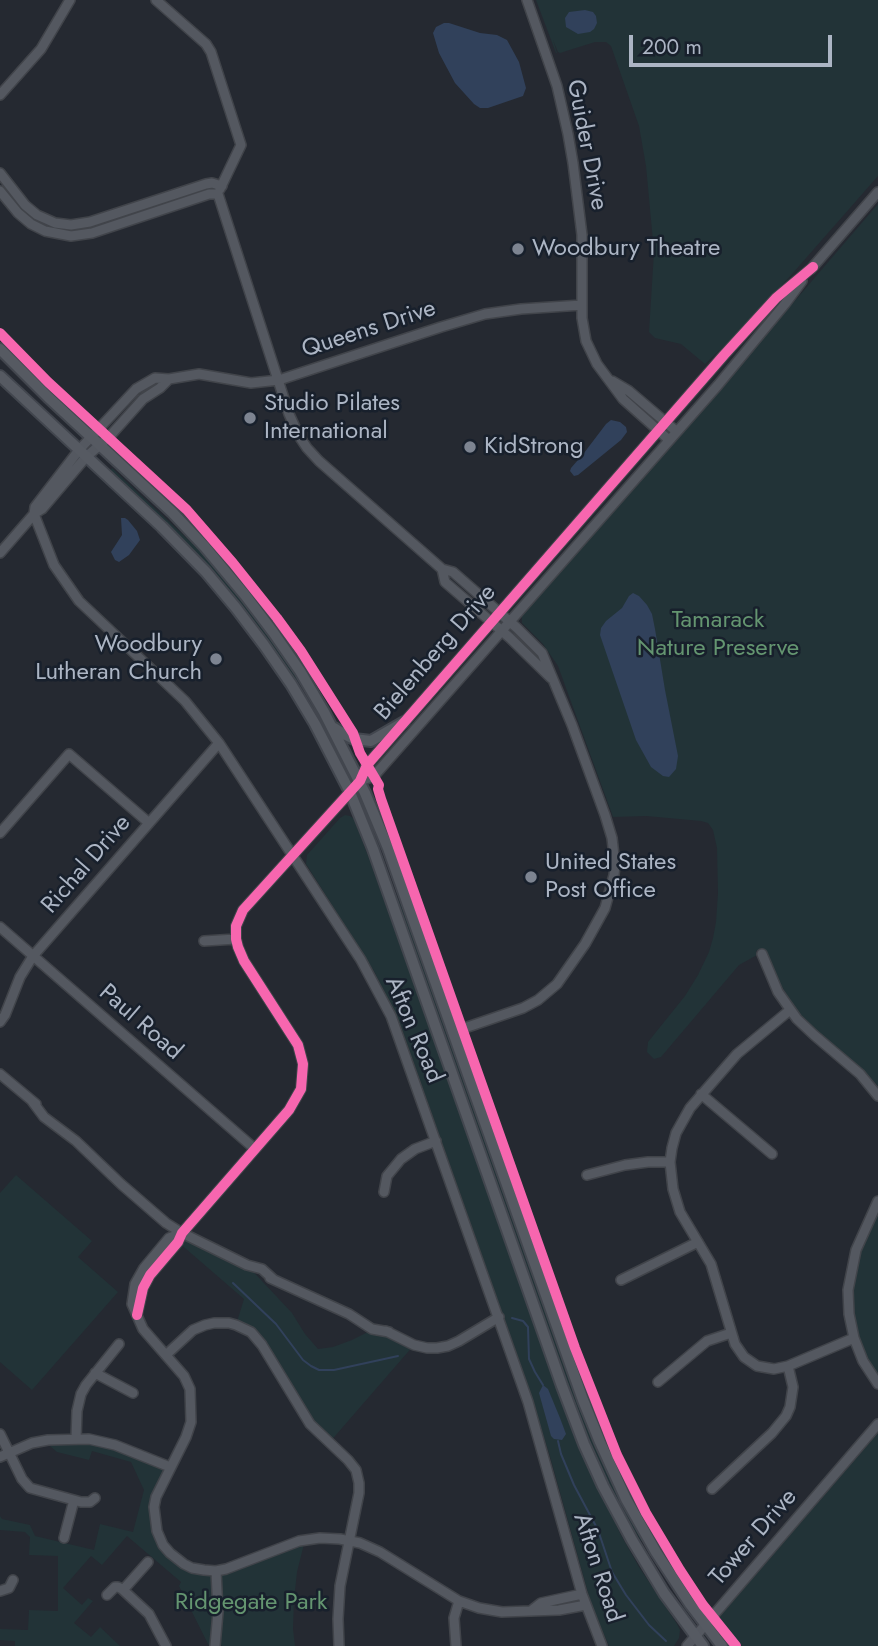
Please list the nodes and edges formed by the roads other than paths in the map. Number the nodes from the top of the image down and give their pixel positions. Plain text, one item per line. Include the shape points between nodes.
1 (71, 0) edge
2 (156, 0) edge
3 (527, 0) edge
4 (0, 95) edge
5 (0, 173) edge
6 (9, 185) junction
7 (220, 190) junction
8 (0, 191) edge
9 (878, 192) edge
10 (16, 194) junction
11 (4, 203) edge
12 (813, 267) junction
13 (582, 305) junction
14 (0, 349) edge
15 (0, 376) edge
16 (608, 378) junction
17 (169, 379) junction
18 (279, 380) junction
19 (665, 422) junction
20 (658, 430) junction
21 (676, 432) junction
22 (91, 436) junction
23 (669, 440) junction
24 (100, 445) junction
25 (83, 454) junction
26 (34, 514) junction
27 (0, 553) edge
28 (442, 569) junction
29 (499, 612) junction
30 (491, 621) junction
31 (510, 621) junction
32 (502, 630) junction
33 (554, 681) junction
34 (404, 722) junction
35 (331, 725) junction
36 (219, 743) junction
37 (360, 781) junction
38 (349, 792) junction
39 (149, 823) junction
40 (0, 833) edge
41 (292, 855) junction
42 (0, 927) edge
43 (236, 939) junction
44 (204, 941) dead end
45 (762, 954) dead end
46 (33, 956) junction
47 (790, 1010) junction
48 (0, 1022) edge
49 (453, 1032) junction
50 (0, 1074) edge
51 (701, 1094) junction
52 (878, 1096) edge
53 (436, 1141) junction
54 (255, 1149) junction
55 (772, 1154) dead end
56 (670, 1163) junction
57 (587, 1175) dead end
58 (384, 1192) dead end
59 (878, 1201) edge
60 (182, 1233) junction
61 (698, 1242) junction
62 (621, 1280) dead end
63 (499, 1317) junction
64 (732, 1333) junction
65 (854, 1338) junction
66 (119, 1344) dead end
67 (167, 1354) junction
68 (788, 1366) junction
69 (95, 1373) junction
70 (658, 1381) dead end
71 (878, 1384) edge
72 (133, 1393) dead end
73 (878, 1424) edge
74 (0, 1434) edge
75 (76, 1439) junction
76 (5, 1454) edge
77 (170, 1467) junction
78 (712, 1489) dead end
79 (95, 1498) dead end
80 (74, 1500) junction
81 (64, 1538) dead end
82 (349, 1541) junction
83 (148, 1562) dead end
84 (216, 1570) junction
85 (13, 1580) dead end
86 (123, 1590) junction
87 (0, 1591) edge
88 (582, 1594) junction
89 (107, 1595) dead end
90 (459, 1601) junction
91 (586, 1605) junction
92 (532, 1609) junction
93 (705, 1624) junction
94 (695, 1636) junction
95 (166, 1646) edge
96 (215, 1646) edge
97 (339, 1646) edge
98 (456, 1646) edge
99 (602, 1646) edge
100 (687, 1646) edge
101 (703, 1646) edge
102 (722, 1646) edge

1 - 4 street via 39,52
2 - 7 street via 210,50 241,145
3 - 13 street, Guider Drive via 550,62 570,143 582,235
5 - 6 street
6 - 8 street
6 - 10 street
7 - 10 street via 206,184 71,225 37,215
7 - 11 street via 71,236 39,228
7 - 18 street
8 - 11 street
9 - 12 street, Bielenberg Drive
10 - 11 street
12 - 19 street, Bielenberg Drive via 776,298
12 - 21 street, Bielenberg Drive
13 - 16 street, Guider Drive via 586,341
13 - 18 street, Queens Drive via 485,314
14 - 22 main road
15 - 25 main road
16 - 19 street, Guider Drive
16 - 20 street, Guider Drive via 623,399
17 - 18 street, Queens Drive via 199,374 251,383
17 - 22 street, Queens Drive via 155,377 145,382
17 - 24 street, Queens Drive
18 - 28 street via 293,425 307,448
19 - 20 street, Bielenberg Drive
19 - 21 street, Guider Drive
20 - 23 street, Guider Drive
20 - 29 street, Bielenberg Drive
21 - 23 street, Bielenberg Drive
22 - 24 main road
22 - 25 street, Queens Drive
23 - 31 street, Bielenberg Drive
24 - 25 street, Queens Drive
24 - 35 main road via 178,518 240,588
25 - 26 street, Queens Drive
25 - 38 main road via 178,544 246,620 299,697
26 - 27 street, Queens Drive
26 - 36 street, Afton Road via 54,565 79,601 185,701
28 - 29 street via 453,572
28 - 30 street via 445,582
29 - 30 street, Bielenberg Drive
29 - 31 street
30 - 32 street
30 - 34 street, Bielenberg Drive
31 - 32 street, Bielenberg Drive
31 - 33 street via 542,653
32 - 33 street
32 - 37 street, Bielenberg Drive via 374,776
33 - 49 street via 612,838 615,865 609,897 567,972 547,993 523,1007
34 - 35 main road via 371,741 354,739
34 - 37 street, Bielenberg Drive via 367,765
35 - 37 main road
36 - 39 street, Richal Drive
36 - 41 street, Afton Road
37 - 38 street, Bielenberg Drive
37 - 49 main road
38 - 41 street, Bielenberg Drive
38 - 94 main road via 579,1430 632,1540
39 - 40 street via 69,754
39 - 46 street, Richal Drive
41 - 43 street, Bielenberg Drive via 243,911
41 - 53 street, Afton Road via 361,960 391,1016
42 - 46 street, Paul Road
43 - 44 street
43 - 54 street via 244,961 296,1041 303,1064 297,1099
45 - 47 street
46 - 48 street, Richal Drive
46 - 54 street, Paul Road
47 - 51 street via 737,1054
47 - 52 street
49 - 93 main road via 600,1443 644,1532
50 - 60 street via 48,1112 131,1194
51 - 55 street
51 - 56 street via 679,1126
53 - 58 street via 401,1159 387,1176
53 - 63 street, Afton Road
54 - 60 street
56 - 57 street via 625,1164
56 - 61 street via 676,1202
59 - 65 street via 849,1277
60 - 63 street via 417,1346 448,1346
60 - 67 street via 169,1238 138,1276 132,1293 143,1329
61 - 62 street
61 - 64 street via 715,1274
63 - 88 street, Afton Road
64 - 68 street via 750,1362 774,1369
64 - 70 street via 707,1341
65 - 68 street
65 - 71 street
66 - 69 street
67 - 77 street via 184,1376 191,1402 191,1422
67 - 82 street via 193,1330 214,1323 236,1325 257,1338 310,1424 348,1460 358,1476
68 - 78 street via 793,1387 786,1416
69 - 72 street
69 - 75 street via 78,1403
73 - 93 street, Tower Drive
74 - 76 street
75 - 76 street via 32,1443
75 - 77 street via 102,1441
76 - 80 street via 29,1486
77 - 84 street via 154,1507 160,1539 184,1564
79 - 80 street
80 - 81 street
82 - 84 street via 299,1541
82 - 90 street via 380,1552
82 - 97 street via 339,1600
83 - 86 street
84 - 96 street
85 - 87 street via 9,1588
86 - 89 street via 116,1587
86 - 95 street via 148,1612
88 - 91 street, Afton Road
88 - 92 street
90 - 92 street via 502,1612
90 - 98 street via 454,1618
91 - 92 street
91 - 99 street, Afton Road
93 - 94 street, Tower Drive
93 - 102 main road
94 - 100 street, Tower Drive
94 - 101 main road

